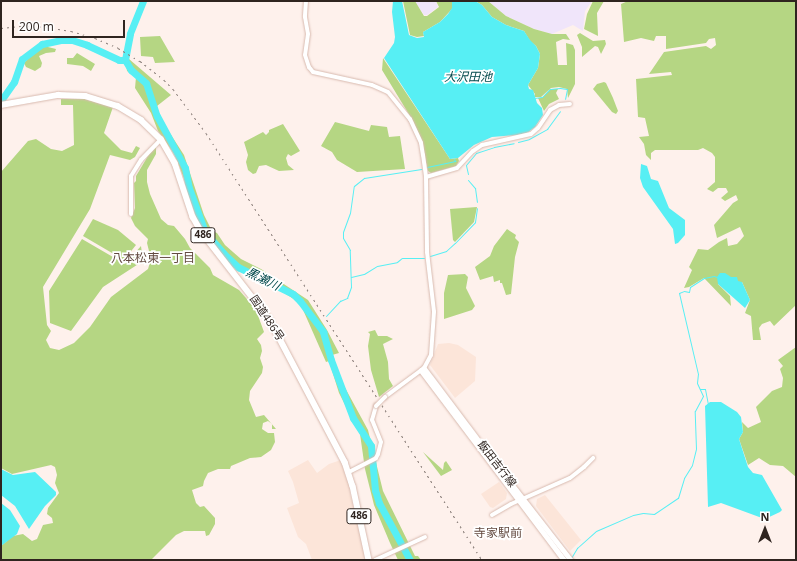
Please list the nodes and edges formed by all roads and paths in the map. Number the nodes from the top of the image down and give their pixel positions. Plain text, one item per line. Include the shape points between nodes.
1 (306, 1) edge
2 (570, 104) dead end
3 (1, 105) edge
4 (161, 139) junction
5 (426, 176) junction
6 (131, 214) dead end
7 (422, 369) junction
8 (592, 458) dead end
9 (349, 472) junction
10 (521, 499) junction
11 (492, 515) dead end
12 (425, 538) dead end
13 (369, 560) edge
14 (375, 560) edge
15 (564, 560) edge
16 (571, 560) edge

1 - 5 street via 308,34 305,55 309,67 313,72 372,85 388,92 410,119 416,131
2 - 5 street via 559,105 550,110 531,134 482,145 457,168
3 - 4 highway, 国道486号 / 486 via 58,95 85,96 118,106 141,120
4 - 6 street via 141,160 131,176
4 - 9 highway, 国道486号 / 486 via 175,163 193,217 270,320
5 - 7 street via 426,241 434,312 431,357
7 - 9 street, bridge via 376,406 372,420 381,442 380,450 376,458
7 - 10 main road, 飯田吉行線
8 - 10 street via 570,478
9 - 13 highway, 国道486号 / 486
10 - 11 street
10 - 15 main road, 飯田吉行線
10 - 16 main road, 飯田吉行線
12 - 14 street

